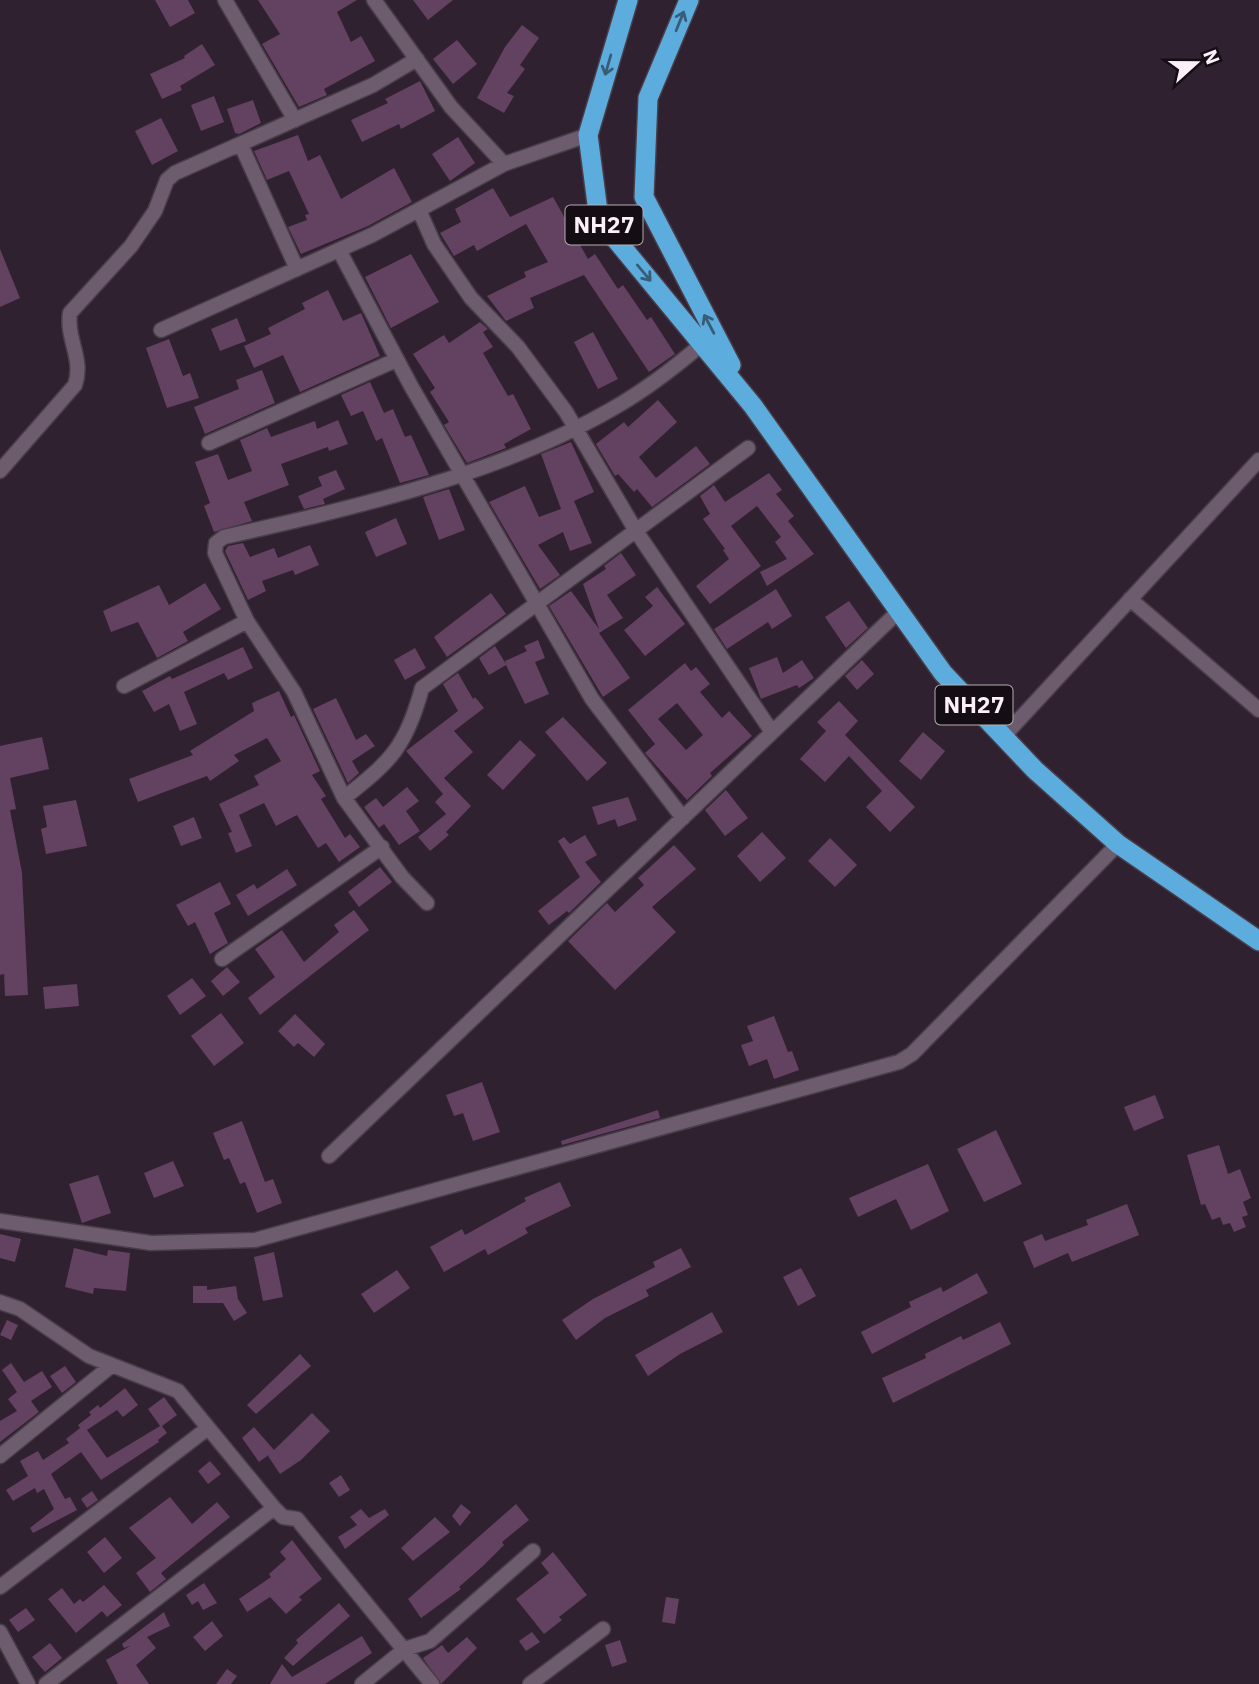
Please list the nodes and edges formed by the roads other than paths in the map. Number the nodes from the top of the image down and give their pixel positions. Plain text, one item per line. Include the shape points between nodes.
1 (225, 0) edge
2 (374, 0) edge
3 (628, 0) edge
4 (689, 0) edge
5 (417, 59) junction
6 (295, 120) junction
7 (588, 135) junction
8 (241, 145) junction
9 (504, 163) junction
10 (419, 210) junction
11 (339, 250) junction
12 (296, 269) junction
13 (161, 330) dead end
14 (702, 344) junction
15 (396, 360) junction
16 (753, 406) junction
17 (576, 428) junction
18 (209, 443) dead end
19 (748, 448) dead end
20 (1259, 460) edge
21 (0, 471) edge
22 (463, 474) junction
23 (636, 531) junction
24 (1130, 599) junction
25 (537, 606) junction
26 (899, 611) junction
27 (247, 621) junction
28 (124, 686) dead end
29 (1259, 710) edge
30 (772, 732) junction
31 (1004, 736) junction
32 (344, 798) junction
33 (683, 818) junction
34 (1118, 844) junction
35 (382, 847) junction
36 (427, 903) dead end
37 (1259, 941) edge
38 (222, 959) dead end
39 (329, 1156) dead end
40 (0, 1221) edge
41 (0, 1302) edge
42 (111, 1366) junction
43 (208, 1428) junction
44 (0, 1456) edge
45 (274, 1508) junction
46 (533, 1551) dead end
47 (0, 1587) edge
48 (603, 1629) dead end
49 (0, 1632) edge
50 (405, 1648) junction
51 (28, 1684) edge
52 (46, 1684) edge
53 (362, 1684) edge
54 (432, 1684) edge
55 (530, 1684) edge

1 - 6 street
2 - 5 street
3 -> 7 highway, NH27
16 -> 4 highway, NH27 via 643,197 648,98
5 - 6 street via 373,85
5 - 9 street via 451,107
6 - 8 street
7 - 9 street
7 -> 14 highway, NH27 via 599,219
8 - 12 street
8 - 21 street via 167,180 155,211 131,246 70,313 68,325 80,371 75,385
9 - 10 street
10 - 11 street
10 - 17 street via 471,298 543,378
11 - 12 street
11 - 15 street
12 - 13 street
14 - 16 highway, NH27
14 - 17 street via 628,400
15 - 18 street
15 - 22 street
16 - 26 highway, NH27
17 - 22 street
17 - 23 street
19 - 23 street
20 - 24 street
22 - 25 street
22 - 27 street via 385,499 224,537 216,543 215,553
23 - 25 street
23 - 30 street
24 - 29 street
24 - 31 street
25 - 32 street via 422,688 405,740 382,768
25 - 33 street via 592,699
26 - 30 street
26 - 31 highway, NH27 via 943,673
27 - 28 street
27 - 32 street via 294,692
30 - 33 street
31 - 34 highway, NH27
32 - 35 street
33 - 39 street
34 - 37 highway, NH27
34 - 40 street via 912,1054 899,1062 255,1240 151,1242
35 - 36 street
35 - 38 street
41 - 42 street via 20,1309
42 - 43 street via 178,1391
42 - 44 street
43 - 45 street
43 - 47 street
45 - 50 street via 283,1517 297,1519
45 - 52 street
46 - 50 street via 430,1641
48 - 55 street
49 - 51 street
50 - 53 street
50 - 54 street

